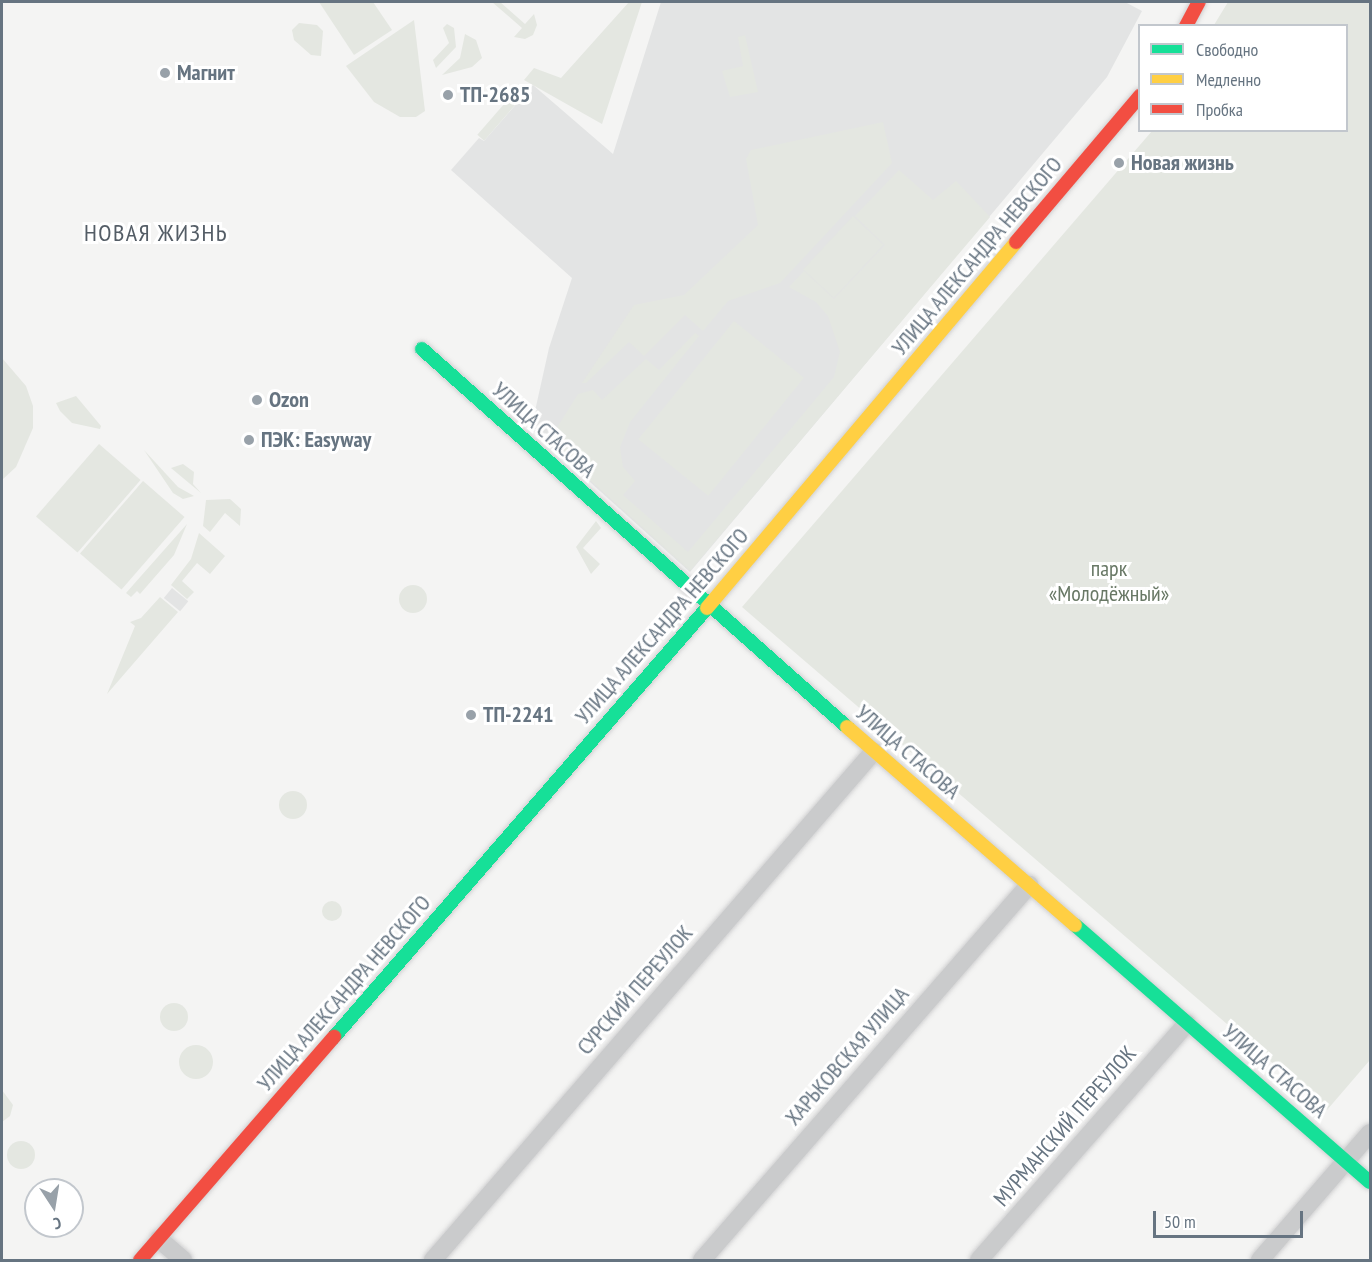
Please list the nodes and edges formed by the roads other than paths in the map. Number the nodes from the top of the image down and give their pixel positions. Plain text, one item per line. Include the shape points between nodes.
1 (1199, 2) edge
2 (1187, 24) edge
3 (1138, 98) edge
4 (422, 349) dead end
5 (708, 606) junction
6 (874, 751) junction
7 (1029, 885) junction
8 (1187, 1023) junction
9 (1371, 1133) edge
10 (1347, 1161) junction
11 (1371, 1182) edge
12 (159, 1239) junction
13 (140, 1260) edge
14 (183, 1260) edge
15 (433, 1260) edge
16 (702, 1260) edge
17 (979, 1260) edge
18 (1260, 1260) edge

1 - 2 street
3 - 5 street, УЛИЦА АЛЕКСАНДРА НЕВСКОГО
4 - 5 street, УЛИЦА СТАСОВА
5 - 6 street, УЛИЦА СТАСОВА
5 - 12 street, УЛИЦА АЛЕКСАНДРА НЕВСКОГО
6 - 7 street, УЛИЦА СТАСОВА
6 - 15 street, СУРСКИЙ ПЕРЕУЛОК
7 - 8 street, УЛИЦА СТАСОВА
7 - 16 street, ХАРЬКОВСКАЯ УЛИЦА
8 - 10 street, УЛИЦА СТАСОВА
8 - 17 street, МУРМАНСКИЙ ПЕРЕУЛОК
9 - 10 street
10 - 11 street, УЛИЦА СТАСОВА
10 - 18 street
12 - 13 street, УЛИЦА АЛЕКСАНДРА НЕВСКОГО
12 - 14 street

